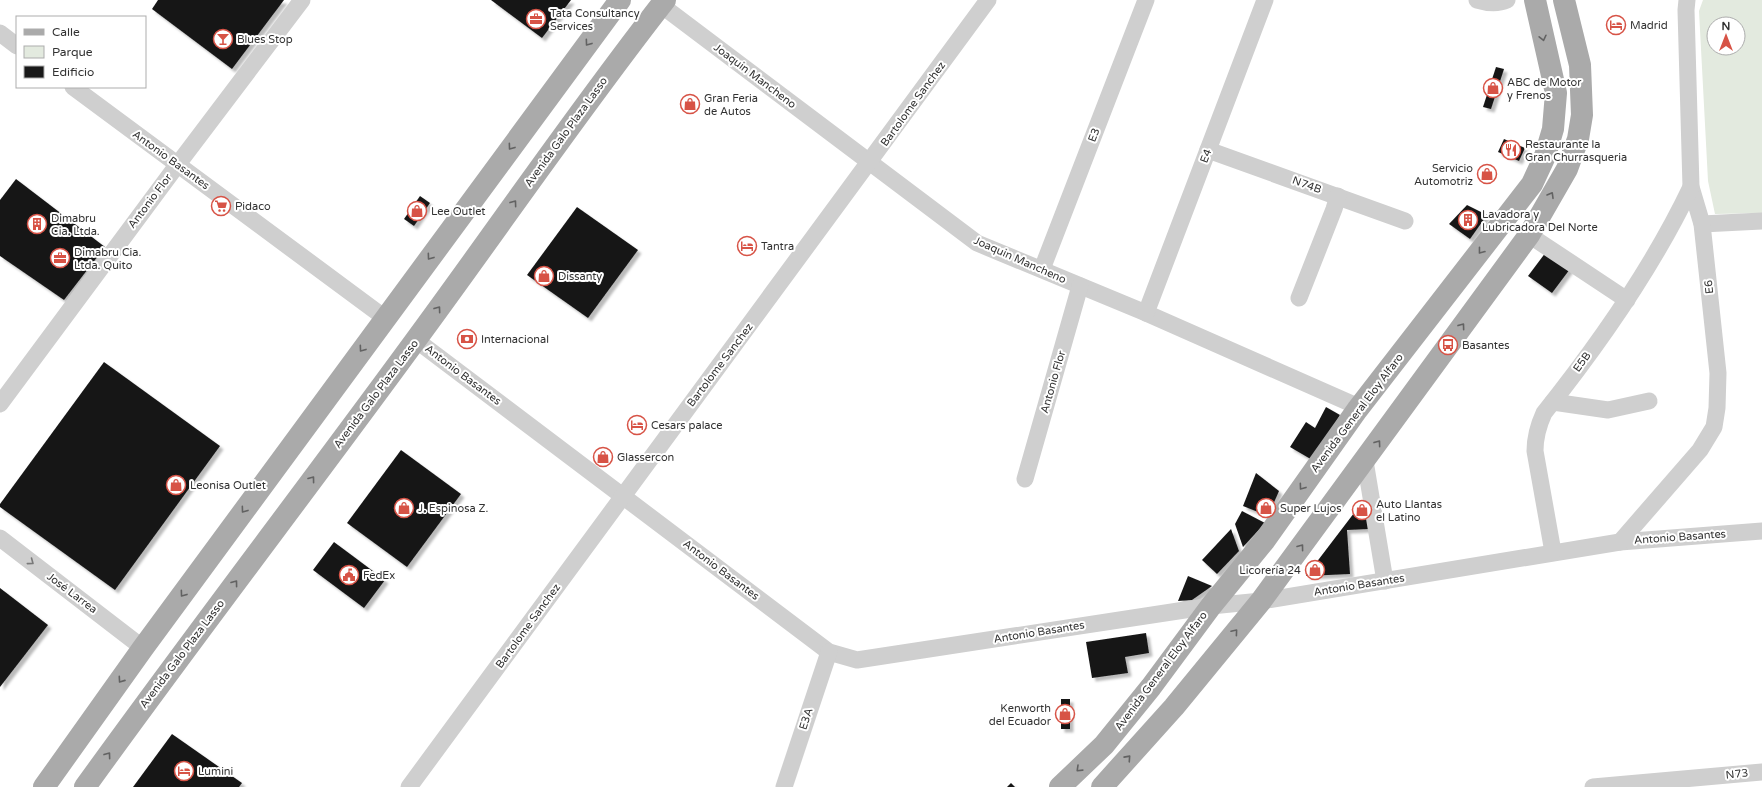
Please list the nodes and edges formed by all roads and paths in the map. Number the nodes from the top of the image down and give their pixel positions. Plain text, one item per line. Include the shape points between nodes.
1 (302, 0) edge
2 (620, 0) edge
3 (988, 0) edge
4 (1146, 0) edge
5 (1265, 0) edge
6 (1478, 0) edge
7 (1508, 0) edge
8 (1535, 0) edge
9 (1687, 0) edge
10 (1566, 1) edge
11 (663, 2) edge
12 (0, 33) edge
13 (16, 45) edge
14 (74, 88) edge
15 (1208, 150) junction
16 (870, 163) junction
17 (178, 164) junction
18 (1691, 187) junction
19 (1338, 196) junction
20 (1405, 221) dead end
21 (1762, 221) edge
22 (1702, 224) junction
23 (1529, 235) junction
24 (1042, 269) junction
25 (1080, 286) junction
26 (1299, 298) dead end
27 (1627, 300) junction
28 (1146, 313) junction
29 (385, 318) junction
30 (416, 340) junction
31 (1649, 401) dead end
32 (1553, 402) junction
33 (0, 404) edge
34 (1359, 407) junction
35 (1365, 461) junction
36 (1025, 479) dead end
37 (623, 496) junction
38 (1762, 531) edge
39 (0, 538) edge
40 (1620, 542) junction
41 (1553, 552) junction
42 (1385, 581) junction
43 (1261, 601) junction
44 (1211, 606) junction
45 (143, 648) junction
46 (829, 652) junction
47 (1762, 772) edge
48 (1701, 782) edge
49 (1633, 786) edge
50 (44, 787) edge
51 (85, 787) edge
52 (409, 787) edge
53 (784, 787) edge
54 (1060, 787) edge
55 (1102, 787) edge
56 (1593, 787) edge

1 - 17 street, Antonio Flor
2 -> 29 main road
3 - 16 street, Bartolome Sanchez
4 - 24 street, E3
5 - 15 street, E4
6 - 7 street
8 -> 34 main road, Avenida General Eloy Alfaro via 1556,93 1553,129 1545,156 1532,184
9 - 18 street, E6
23 -> 10 main road via 1566,169 1580,128 1583,100 1580,65
11 - 16 street, Joaquin Mancheno
30 -> 11 main road, Avenida Galo Plaza Lasso via 607,75
12 - 13 street
14 - 17 street, Antonio Basantes
15 - 19 street, N74B
15 - 28 street, E4
16 - 24 street, Joaquin Mancheno via 977,243
16 - 37 street, Bartolome Sanchez
17 - 29 street, Antonio Basantes
17 - 33 street, Antonio Flor
18 - 22 street, E6
18 - 27 street, E5B via 1661,245
19 - 20 street, N74B
19 - 26 street
21 - 22 street
22 - 40 street, E6 via 1718,373 1714,427 1700,450
23 - 27 street
35 -> 23 main road
24 - 25 street, Joaquin Mancheno
25 - 28 street, Joaquin Mancheno
25 - 36 street, Antonio Flor
27 - 32 street, E5B
28 - 34 street, Joaquin Mancheno
29 -> 45 main road
30 - 37 street, Antonio Basantes
51 -> 30 main road, Avenida Galo Plaza Lasso
31 - 32 street via 1608,410
32 - 41 street, E5B via 1544,413 1535,439 1535,452
34 -> 44 main road, Avenida General Eloy Alfaro via 1265,540
35 - 42 street
43 -> 35 main road
37 - 46 street, Antonio Basantes
37 - 52 street, Bartolome Sanchez
38 - 40 street, Antonio Basantes
39 -> 45 street, José Larrea
40 - 41 street, Antonio Basantes
41 - 42 street, Antonio Basantes
42 - 43 street, Antonio Basantes
43 - 44 street, Antonio Basantes
55 -> 43 main road via 1174,707
44 - 46 street, Antonio Basantes via 857,660
44 -> 54 main road, Avenida General Eloy Alfaro via 1104,745
45 -> 50 main road
46 - 53 street, E3A
47 - 48 street, N73
48 - 49 street, N73
49 - 56 street, N73

